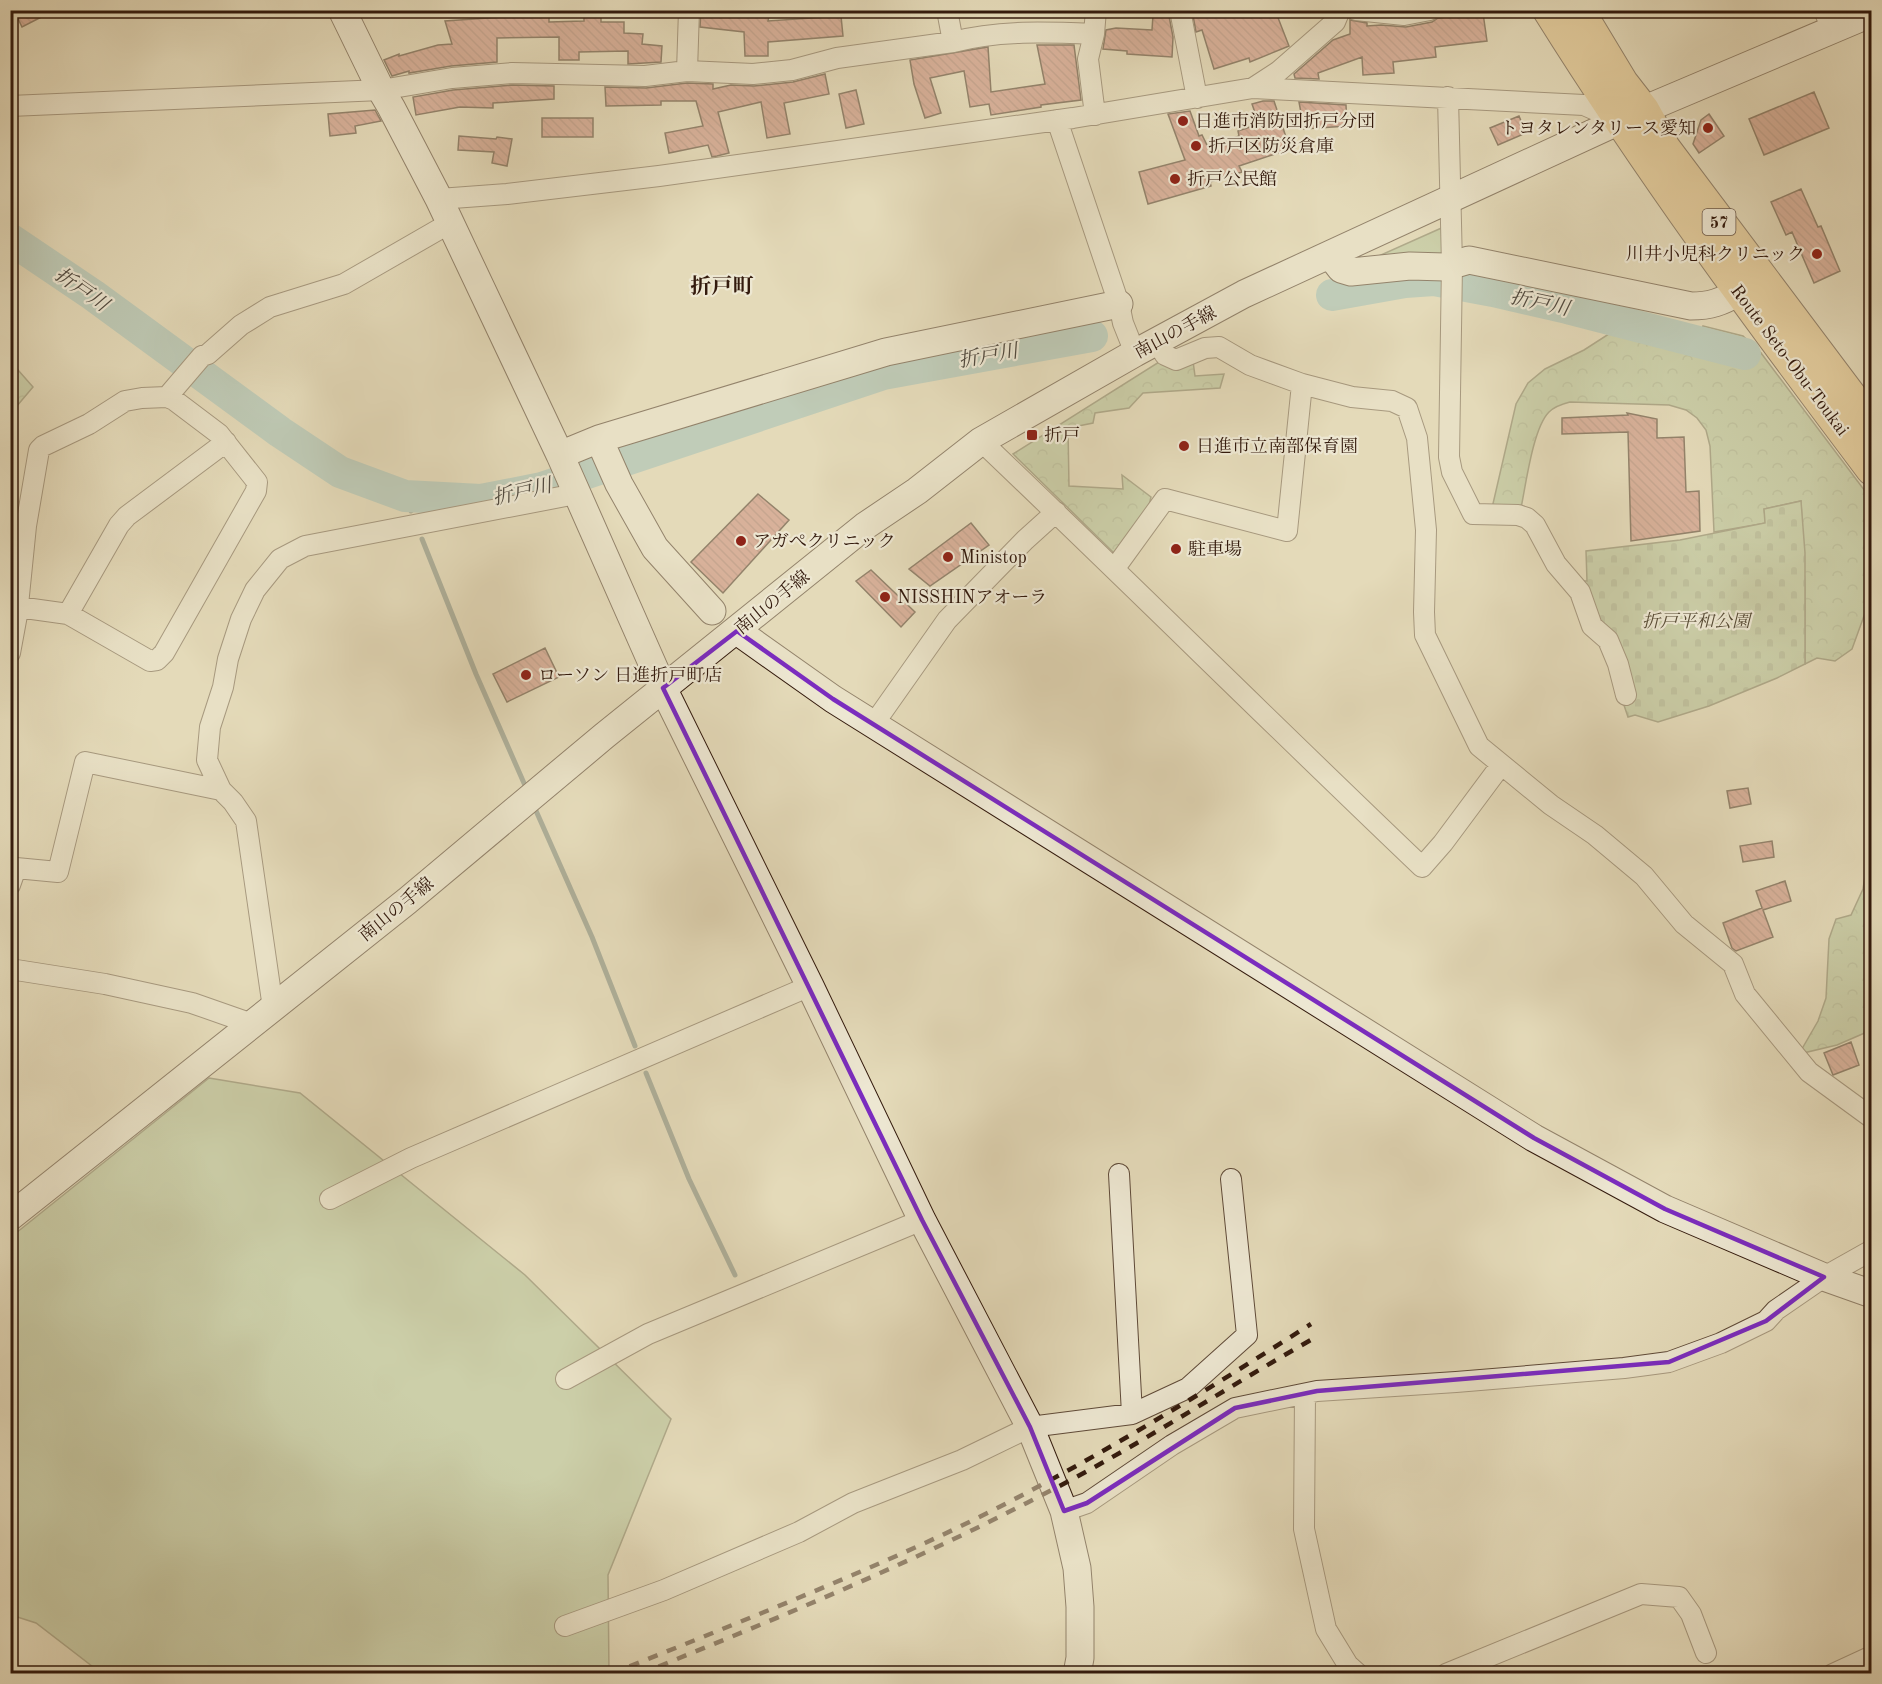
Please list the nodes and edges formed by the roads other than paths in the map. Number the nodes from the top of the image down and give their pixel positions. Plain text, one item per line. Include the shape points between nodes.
1 (342, 10) edge
2 (689, 10) edge
3 (947, 10) edge
4 (1096, 10) edge
5 (1180, 10) edge
6 (1340, 10) edge
7 (1356, 10) edge
8 (1430, 10) edge
9 (1549, 10) edge
10 (1578, 10) edge
11 (1872, 13) edge
12 (1828, 20) edge
13 (1094, 34) junction
14 (953, 42) junction
15 (687, 71) junction
16 (1253, 88) junction
17 (381, 90) junction
18 (1448, 97) junction
19 (1197, 98) junction
20 (10, 106) edge
21 (1095, 114) junction
22 (1632, 116) junction
23 (1057, 120) junction
24 (439, 199) junction
25 (1452, 199) junction
26 (450, 223) junction
27 (1330, 255) junction
28 (1452, 268) junction
29 (1738, 292) junction
30 (1119, 304) junction
31 (1146, 348) junction
32 (1302, 384) junction
33 (167, 397) junction
34 (1872, 425) edge
35 (1417, 438) junction
36 (599, 439) junction
37 (981, 441) junction
38 (226, 442) junction
39 (560, 455) junction
40 (1449, 457) junction
41 (1872, 469) edge
42 (576, 493) junction
43 (1056, 512) junction
44 (1115, 568) junction
45 (18, 607) junction
46 (712, 611) dead end
47 (68, 614) junction
48 (737, 631) junction
49 (10, 653) edge
50 (663, 688) junction
51 (1626, 695) dead end
52 (873, 724) junction
53 (1501, 765) junction
54 (221, 790) junction
55 (10, 885) edge
56 (10, 969) edge
57 (810, 986) junction
58 (263, 1016) junction
59 (1872, 1118) edge
60 (1119, 1174) dead end
61 (1231, 1179) dead end
62 (330, 1198) dead end
63 (10, 1217) edge
64 (922, 1220) junction
65 (1872, 1250) edge
66 (1824, 1277) junction
67 (1872, 1294) edge
68 (566, 1379) dead end
69 (1305, 1394) junction
70 (1132, 1414) junction
71 (1030, 1427) junction
72 (1064, 1511) junction
73 (565, 1626) dead end
74 (1706, 1653) dead end
75 (1872, 1656) edge
76 (1077, 1674) edge
77 (1358, 1674) edge
78 (1446, 1674) edge
79 (1833, 1674) edge

1 - 17 street
2 - 15 street
3 - 14 street
4 - 13 street
5 - 19 street
6 - 16 street via 1335,22 1279,71
7 - 8 street via 1404,15
9 - 22 main road, Route Seto-Obu-Toukai / 57 via 1598,90
10 - 22 main road, Route Seto-Obu-Toukai / 57 via 1622,82
11 - 12 street, 南山の手線
12 - 22 street, 南山の手線
13 - 14 street via 1021,32
13 - 21 street via 1088,59
14 - 15 street via 837,58 792,70 753,74
15 - 17 street via 645,76 484,75
16 - 18 street
16 - 19 street
17 - 20 street
17 - 24 street
18 - 22 street via 1584,105
18 - 25 street
19 - 21 street
21 - 23 street
22 - 25 street, 南山の手線
22 - 29 main road, Route Seto-Obu-Toukai / 57
22 - 34 main road, Route Seto-Obu-Toukai / 57 via 1664,148
23 - 24 street via 658,176
23 - 30 street
24 - 26 street
25 - 27 street, 南山の手線
25 - 28 street
26 - 33 street via 344,284 270,308 241,325 202,356
26 - 39 street
27 - 28 street via 1341,269 1351,272 1410,266
27 - 31 street, 南山の手線 via 1244,294
28 - 29 street via 1469,260 1691,306 1721,302
28 - 40 street
29 - 41 main road, Route Seto-Obu-Toukai / 57
30 - 31 street via 1123,323
30 - 36 street via 886,351
31 - 32 street via 1176,360 1205,348 1219,347 1250,365
31 - 37 street, 南山の手線
32 - 35 street via 1353,397 1392,401 1407,408
32 - 44 street via 1287,531 1165,499
33 - 38 street
33 - 45 street via 125,401 39,450
35 - 40 street
35 - 53 street via 1426,530 1425,635 1479,746
36 - 39 street
36 - 46 street via 655,549
37 - 43 street
37 - 48 street, 南山の手線 via 864,526
38 - 47 street via 127,516
38 - 47 street via 257,482 256,491 164,653 150,661
39 - 42 street
40 - 51 street via 1452,472 1473,514 1518,515 1535,525 1556,564 1580,591 1592,626 1608,640
42 - 50 street
42 - 54 street via 305,546 280,559 255,590 241,619 210,726 207,760
43 - 44 street
43 - 52 street via 947,620
44 - 53 street via 1422,867
45 - 47 street
45 - 49 street
48 - 50 street, 南山の手線
48 - 52 street
50 - 57 street
50 - 58 street, 南山の手線
52 - 66 street via 1534,1138 1665,1209
53 - 59 street via 1644,876 1684,924 1733,964 1745,994 1809,1072
54 - 55 street via 85,762 58,872 16,868
54 - 58 street via 246,821
56 - 58 street
57 - 62 street via 411,1158
57 - 64 street
58 - 63 street, 南山の手線
60 - 70 street
61 - 70 street via 1247,1335 1188,1389
64 - 68 street via 648,1334
64 - 71 street
65 - 66 street
66 - 67 street
66 - 69 street via 1766,1321 1669,1362
69 - 72 street via 1235,1408 1087,1503
69 - 77 street via 1304,1529 1326,1629
70 - 71 street
71 - 72 street
71 - 73 street via 664,1590
72 - 76 street via 1077,1568
74 - 78 street via 1691,1614 1678,1597 1641,1594
75 - 79 street

